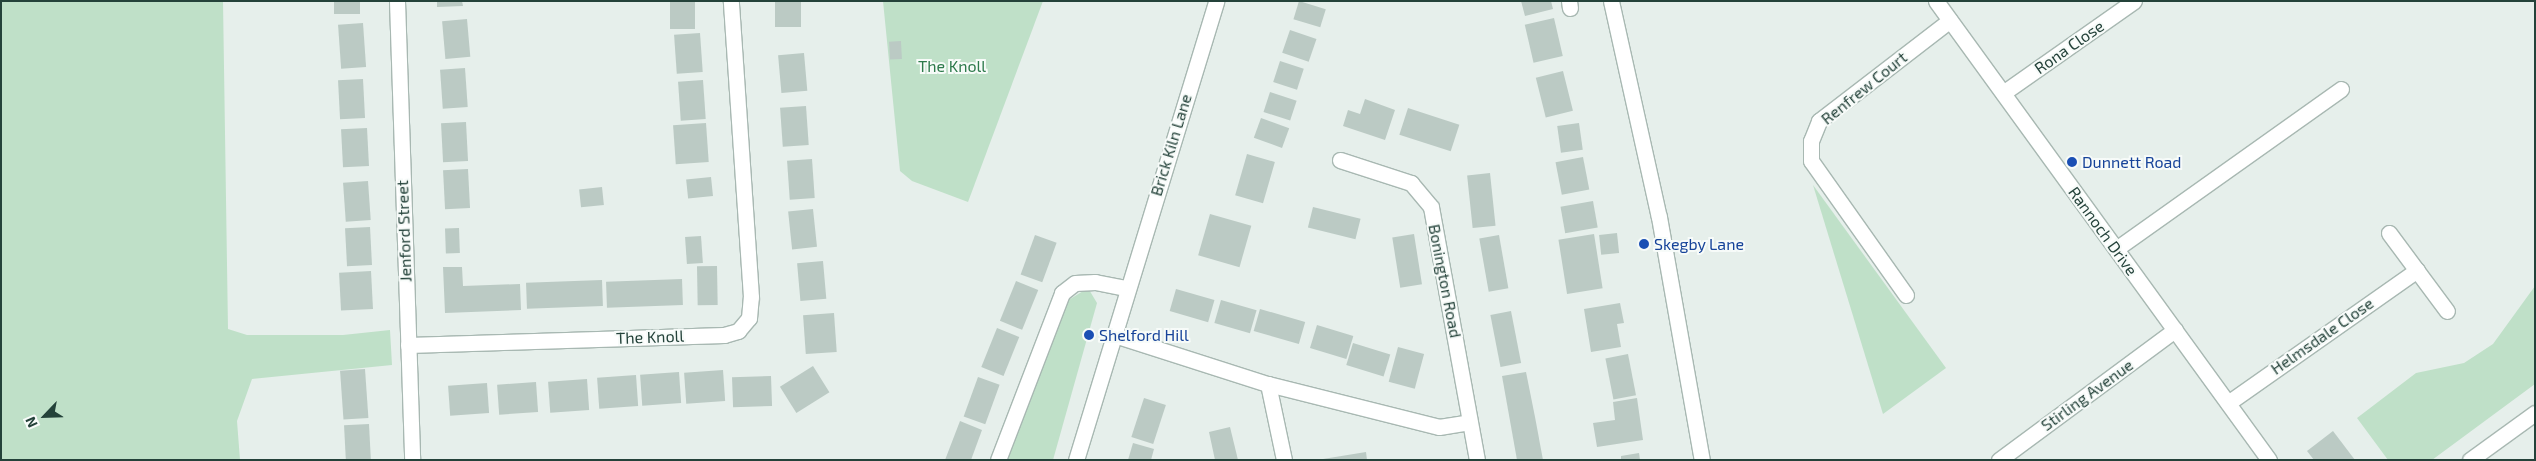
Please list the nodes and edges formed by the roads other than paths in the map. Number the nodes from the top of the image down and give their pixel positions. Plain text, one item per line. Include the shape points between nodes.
1 (397, 1) edge
2 (730, 1) edge
3 (1216, 1) edge
4 (1611, 1) edge
5 (1936, 1) edge
6 (2134, 1) edge
7 (1950, 20) junction
8 (2341, 89) dead end
9 (2003, 93) junction
10 (1340, 160) dead end
11 (2389, 233) dead end
12 (2116, 249) junction
13 (2417, 270) junction
14 (1127, 288) junction
15 (1906, 295) dead end
16 (2447, 311) dead end
17 (2175, 330) junction
18 (1114, 335) junction
19 (408, 345) junction
20 (1268, 384) junction
21 (2228, 403) junction
22 (2535, 412) edge
23 (1470, 422) junction
24 (412, 460) edge
25 (998, 460) edge
26 (1076, 460) edge
27 (1284, 460) edge
28 (1477, 460) edge
29 (1702, 460) edge
30 (1999, 460) edge
31 (2269, 460) edge
32 (2470, 460) edge

1 - 19 street, Jenford Street
2 - 19 street, The Knoll via 751,297 749,318 738,330 724,335
3 - 14 street, Brick Kiln Lane
4 - 29 street via 1659,216
5 - 7 street, Rannoch Drive
6 - 9 street, Rona Close
7 - 9 street, Rannoch Drive
7 - 15 street, Renfrew Court via 1819,121 1812,140 1811,161
8 - 12 street
9 - 12 street, Rannoch Drive
10 - 23 street, Bonington Road via 1410,184 1431,207
11 - 13 street
12 - 17 street, Rannoch Drive
13 - 16 street
13 - 21 street, Helmsdale Close
14 - 18 street, Brick Kiln Lane
14 - 25 street via 1082,282 1062,293
17 - 21 street, Rannoch Drive
17 - 30 street, Stirling Avenue
18 - 20 street
18 - 26 street, Brick Kiln Lane
19 - 24 street, Jenford Street
20 - 23 street via 1439,428
20 - 27 street
21 - 31 street, Rannoch Drive
22 - 32 street
23 - 28 street, Bonington Road

